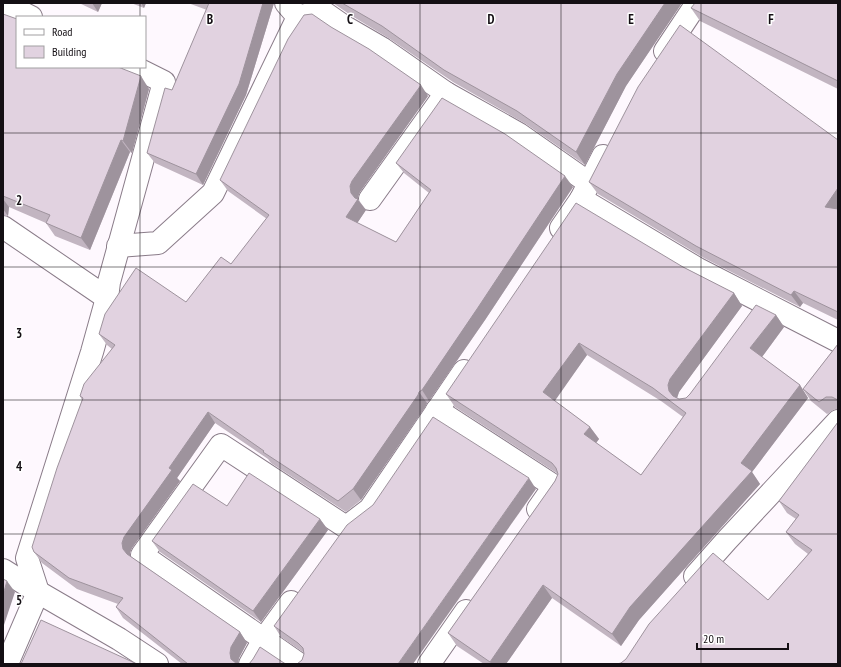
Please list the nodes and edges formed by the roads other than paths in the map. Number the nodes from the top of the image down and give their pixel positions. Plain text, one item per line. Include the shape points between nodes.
1 (3, 3) edge
2 (697, 3) edge
3 (324, 7) edge
4 (292, 10) edge
5 (33, 12) edge
6 (136, 68) edge
7 (654, 68) edge
8 (446, 93) junction
9 (611, 141) edge
10 (585, 191) junction
11 (370, 199) dead end
12 (3, 227) edge
13 (551, 244) edge
14 (118, 246) junction
15 (107, 298) junction
16 (762, 302) junction
17 (748, 320) edge
18 (838, 341) edge
19 (477, 352) edge
20 (437, 410) junction
21 (838, 421) edge
22 (527, 524) edge
23 (346, 527) junction
24 (333, 546) edge
25 (3, 570) edge
26 (301, 590) edge
27 (38, 592) junction
28 (679, 593) edge
29 (478, 594) edge
30 (264, 639) junction
31 (7, 664) edge
32 (157, 664) edge
33 (250, 664) edge
34 (299, 664) edge
35 (429, 664) edge

1 - 5 street
2 - 7 street
3 - 4 street
3 - 8 street via 345,27 383,49
4 - 14 street via 213,193 158,243
6 - 14 street via 164,82
8 - 10 street via 519,134
8 - 11 street
9 - 10 street
10 - 13 street
10 - 16 street via 698,270
12 - 15 street
14 - 15 street via 108,282
15 - 27 street via 27,558
16 - 17 street
16 - 18 street
19 - 20 street
20 - 22 street via 554,486
20 - 23 street via 370,509
21 - 28 street
23 - 24 street
23 - 30 street via 221,445 142,555
25 - 27 street
26 - 30 street
27 - 31 street
27 - 32 street
29 - 35 street
30 - 33 street
30 - 34 street

